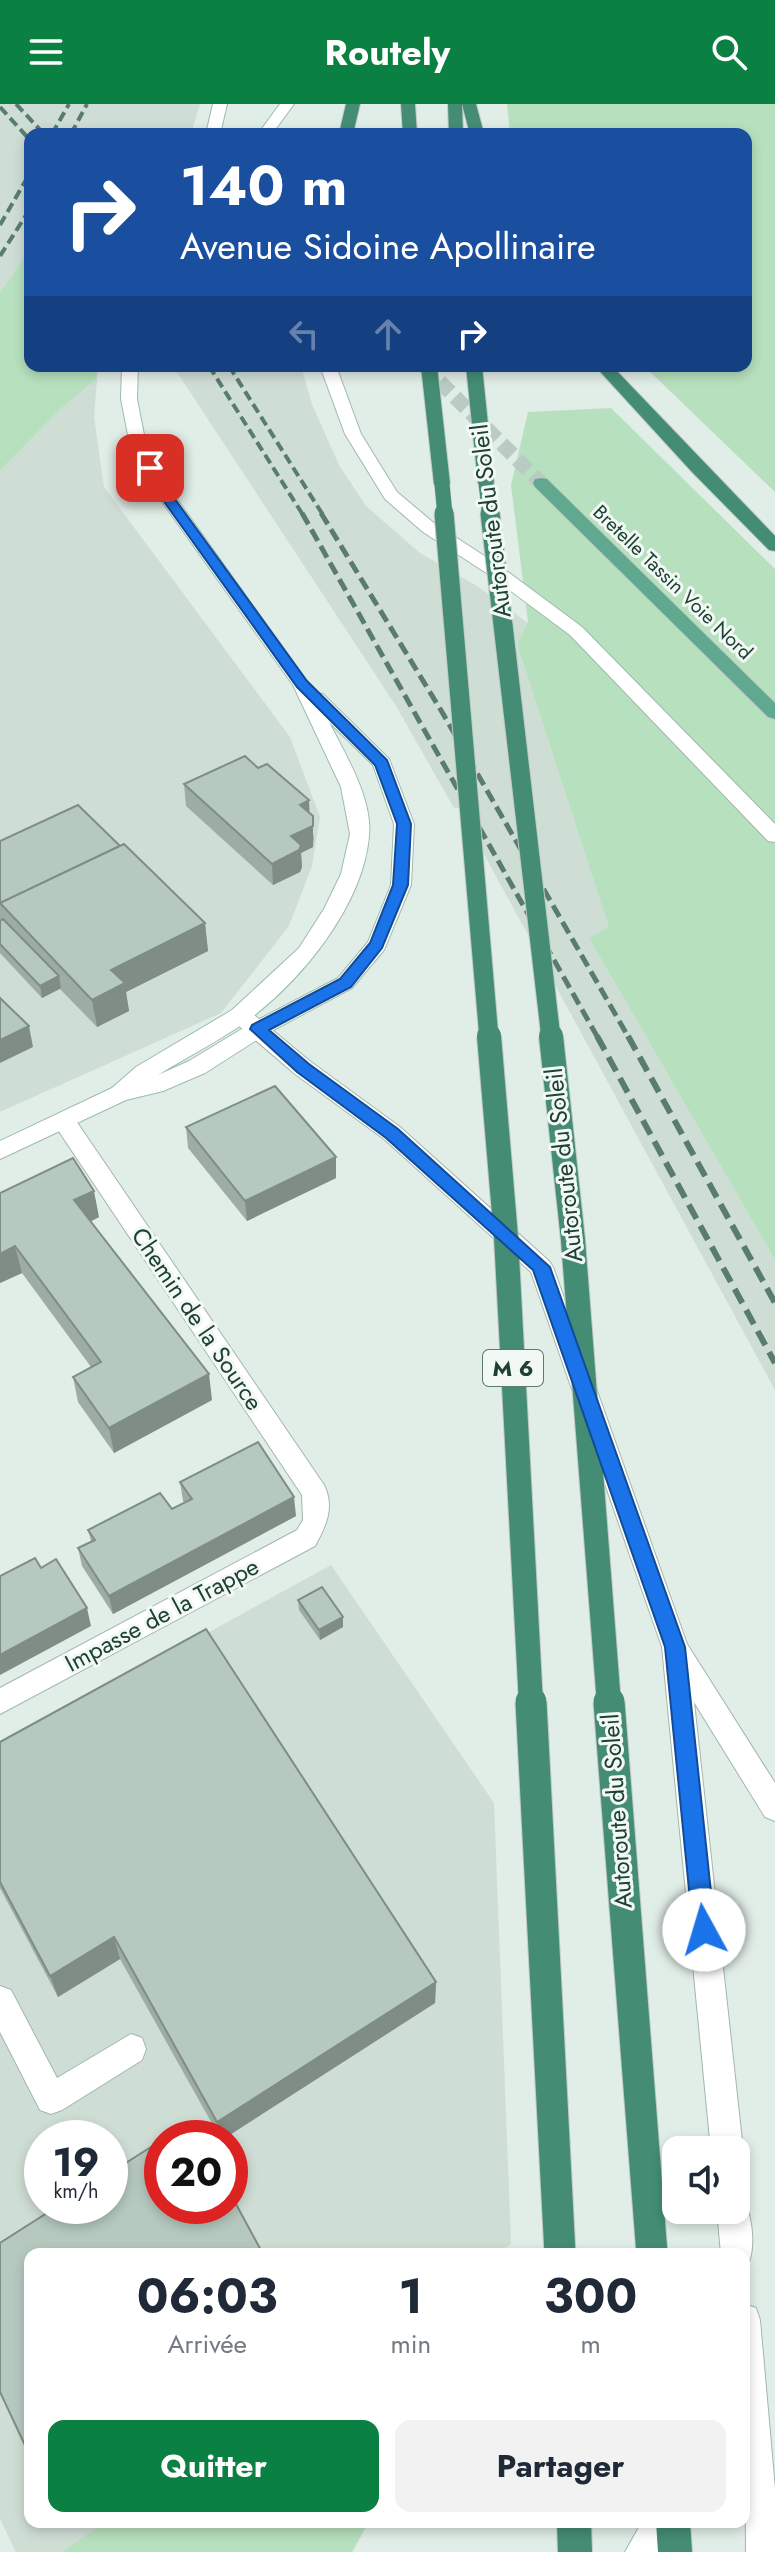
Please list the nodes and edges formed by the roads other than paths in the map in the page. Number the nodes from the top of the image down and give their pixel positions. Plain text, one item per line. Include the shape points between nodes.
1 (220, 104) edge
2 (287, 104) edge
3 (353, 104) edge
4 (408, 104) edge
5 (455, 104) edge
6 (469, 104) edge
7 (214, 128) edge
8 (269, 128) edge
9 (347, 128) edge
10 (410, 128) edge
11 (456, 128) edge
12 (475, 128) edge
13 (130, 372) edge
14 (330, 372) edge
15 (430, 372) edge
16 (475, 372) edge
17 (609, 372) edge
18 (541, 483) tunnel mouth
19 (775, 546) edge
20 (302, 684) junction
21 (775, 713) edge
22 (775, 836) edge
23 (249, 1022) junction
24 (64, 1121) junction
25 (0, 1151) edge
26 (316, 1521) joint
27 (675, 1647) junction
28 (0, 1702) edge
29 (775, 1808) edge
30 (0, 2001) edge
31 (131, 2049) dead end
32 (726, 2136) edge
33 (734, 2224) edge
34 (560, 2248) edge
35 (652, 2248) edge
36 (736, 2248) edge
37 (750, 2427) edge
38 (574, 2528) edge
39 (658, 2528) edge
40 (673, 2528) edge
41 (689, 2528) edge
42 (575, 2552) edge
43 (642, 2552) edge
44 (675, 2552) edge
45 (691, 2552) edge
46 (763, 2552) edge

1 - 7 main road
2 - 8 main road
3 - 9 highway
4 - 10 highway
5 - 11 highway
6 - 12 highway
13 - 20 main road via 133,424 150,468
14 - 22 main road via 353,434 391,495 429,528 576,631
15 - 34 highway, Autoroute du Soleil / M 6, bridge via 506,1237
16 - 35 highway, Autoroute du Soleil, bridge via 573,1240
17 - 19 highway
18 - 21 main road, Bretelle Tassin Voie Nord
20 - 23 main road via 351,787 360,834 351,874 334,910
20 - 23 main road via 382,763 404,824 401,885 377,945 345,983
23 - 24 main road via 144,1073 120,1094
23 - 27 main road via 392,1133 541,1267
24 - 25 main road
24 - 26 main road, Chemin de la Source via 315,1493
26 - 28 main road, Impasse de la Trappe via 306,1538
27 - 29 main road
27 - 32 main road
30 - 31 main road via 51,2099
33 - 36 main road
37 - 46 main road
38 - 42 highway
39 - 43 main road
40 - 44 highway
41 - 45 main road

